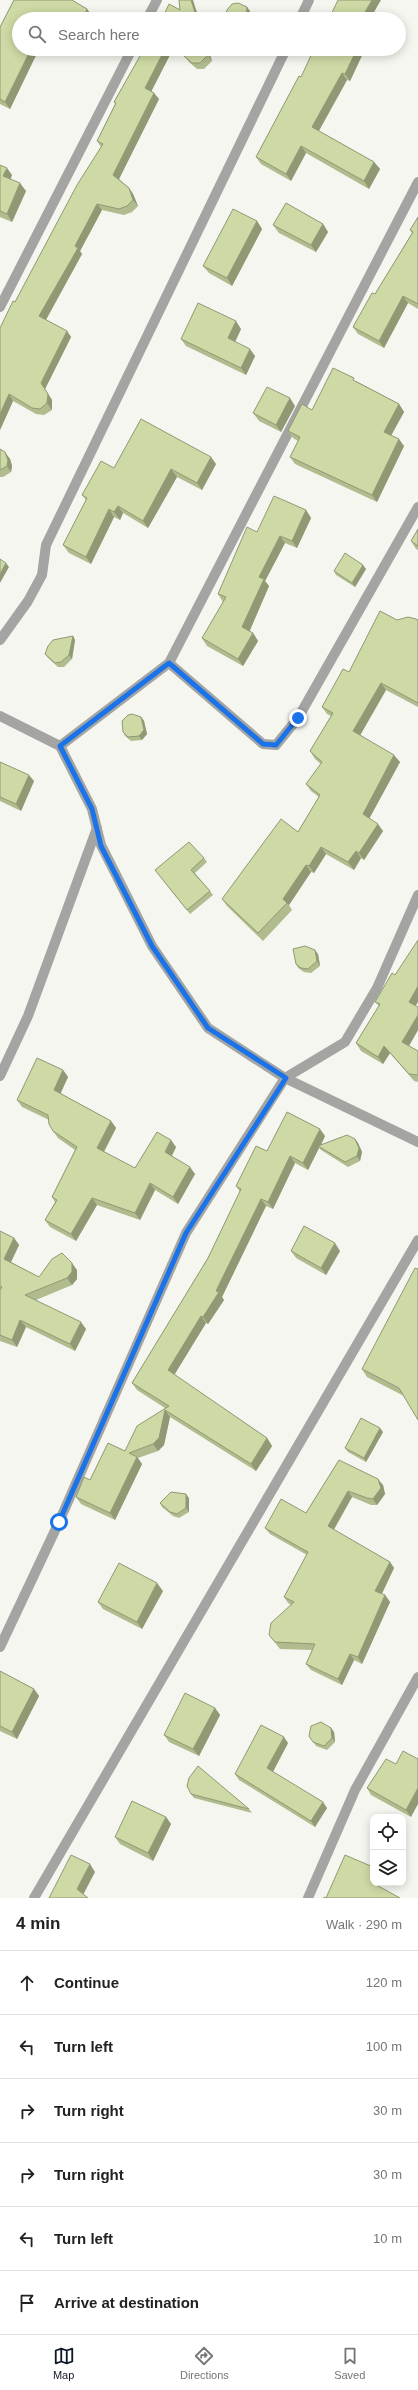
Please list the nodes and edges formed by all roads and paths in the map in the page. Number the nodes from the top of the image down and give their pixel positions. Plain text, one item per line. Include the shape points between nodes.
1 (157, 0) edge
2 (309, 0) edge
3 (151, 12) edge
4 (303, 12) edge
5 (128, 56) edge
6 (283, 56) edge
7 (418, 182) edge
8 (0, 307) edge
9 (418, 507) edge
10 (0, 640) edge
11 (169, 663) junction
12 (0, 716) edge
13 (60, 746) junction
14 (97, 828) junction
15 (418, 895) edge
16 (0, 1076) edge
17 (286, 1078) junction
18 (418, 1142) edge
19 (418, 1240) edge
20 (0, 1647) edge
21 (418, 1677) edge
22 (34, 1898) edge
23 (308, 1898) edge

1 - 3 street
2 - 4 street
5 - 8 street
6 - 10 street via 46,545 42,575 28,601
7 - 11 street
9 - 11 street via 298,718 276,745 263,744
11 - 13 street
12 - 13 street
13 - 14 street via 92,809
14 - 16 street via 28,1016
14 - 17 street via 101,846 152,946 208,1028
15 - 17 street via 377,988 345,1042
17 - 18 street
17 - 20 street via 186,1233 59,1522
19 - 22 street
21 - 23 street via 355,1790

